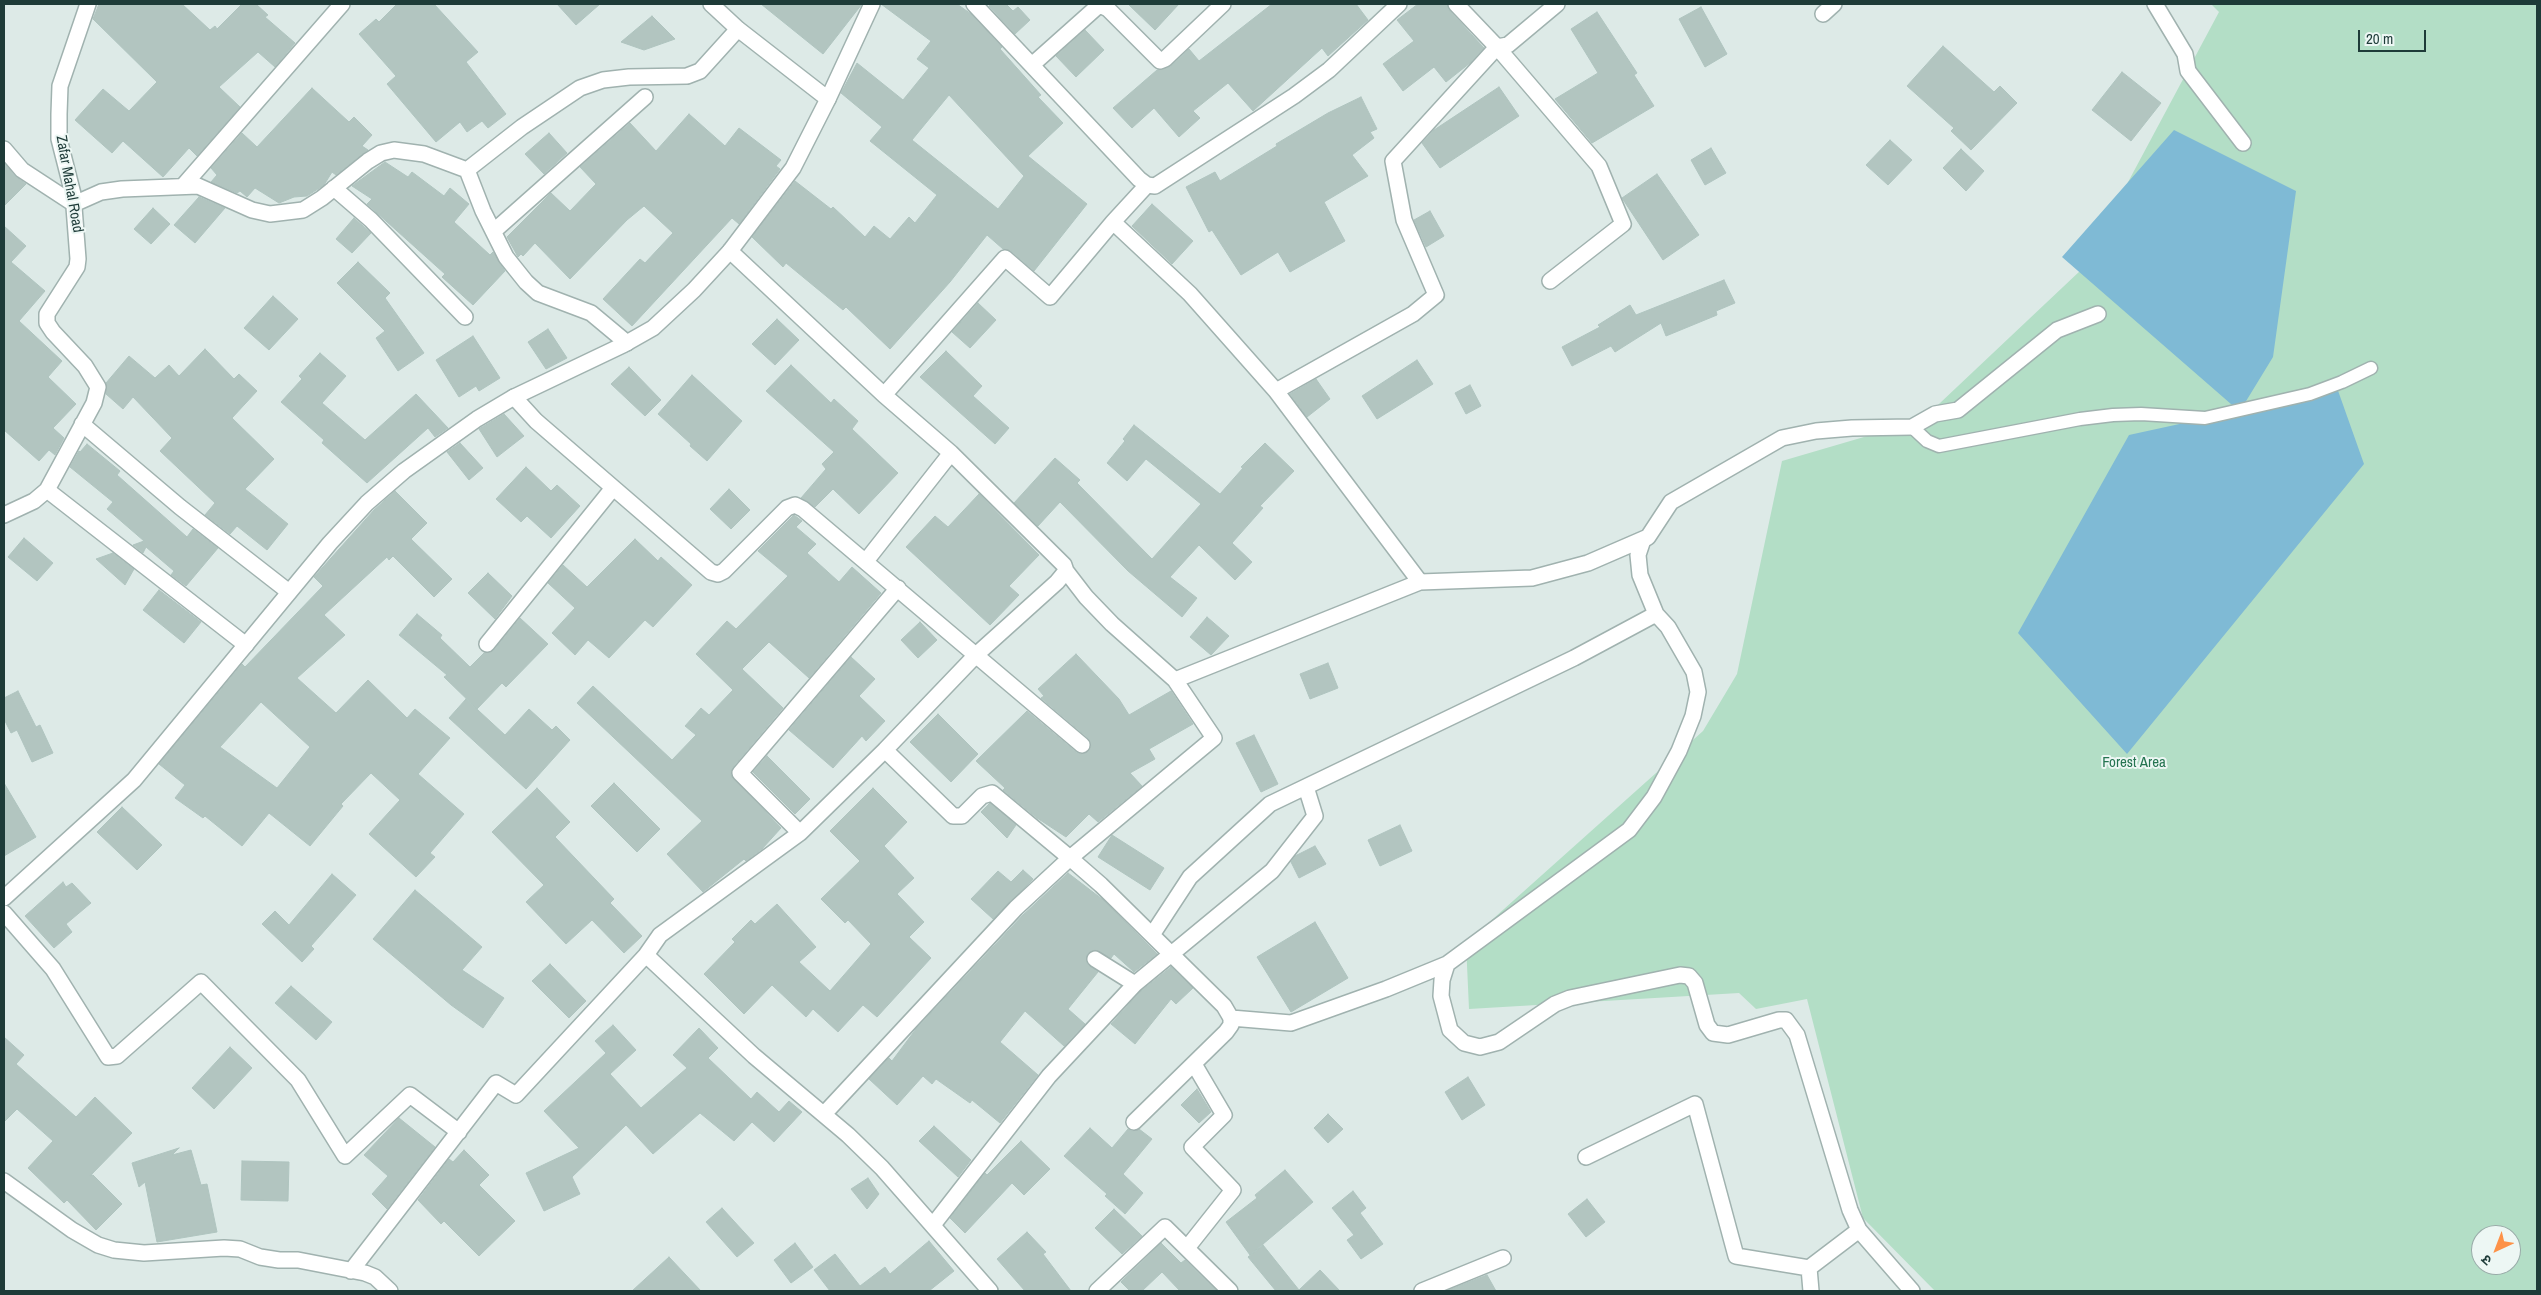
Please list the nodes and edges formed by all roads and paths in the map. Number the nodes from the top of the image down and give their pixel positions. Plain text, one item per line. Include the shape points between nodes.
1 (88, 4) edge
2 (342, 4) edge
3 (711, 4) edge
4 (872, 4) edge
5 (974, 4) edge
6 (1223, 4) edge
7 (1399, 4) edge
8 (1456, 4) edge
9 (1556, 4) edge
10 (2154, 4) edge
11 (738, 29) junction
12 (1497, 47) junction
13 (1033, 64) junction
14 (645, 97) dead end
15 (828, 99) junction
16 (2243, 143) dead end
17 (4, 149) edge
18 (466, 170) junction
19 (1147, 185) junction
20 (183, 186) junction
21 (334, 188) junction
22 (74, 204) junction
23 (1114, 222) junction
24 (494, 232) junction
25 (730, 251) junction
26 (1550, 281) dead end
27 (2098, 314) dead end
28 (465, 317) dead end
29 (627, 343) junction
30 (2371, 368) dead end
31 (1276, 391) junction
32 (884, 395) junction
33 (514, 396) junction
34 (82, 424) junction
35 (1912, 427) junction
36 (951, 453) junction
37 (613, 488) junction
38 (47, 490) junction
39 (4, 515) edge
40 (1648, 537) junction
41 (866, 561) junction
42 (1066, 571) junction
43 (1420, 582) junction
44 (898, 588) junction
45 (289, 592) junction
46 (1656, 614) junction
47 (487, 644) dead end
48 (246, 645) junction
49 (977, 654) junction
50 (1175, 680) junction
51 (1082, 745) dead end
52 (885, 750) junction
53 (1306, 787) junction
54 (800, 833) junction
55 (1070, 858) junction
56 (4, 898) edge
57 (4, 914) edge
58 (1152, 935) junction
59 (1171, 953) junction
60 (646, 955) junction
61 (1095, 959) dead end
62 (1447, 964) junction
63 (1135, 984) junction
64 (1231, 1018) junction
65 (1194, 1064) junction
66 (825, 1113) junction
67 (1134, 1122) dead end
68 (459, 1132) junction
69 (1586, 1157) dead end
70 (4, 1181) edge
71 (933, 1225) junction
72 (1859, 1230) junction
73 (1187, 1248) junction
74 (1503, 1258) dead end
75 (1809, 1268) junction
76 (351, 1271) junction
77 (390, 1291) edge
78 (990, 1291) edge
79 (1097, 1291) edge
80 (1230, 1291) edge
81 (1422, 1291) edge
82 (1811, 1291) edge
83 (1912, 1291) edge

1 - 22 street, Zafar Mahal Road via 60,86 59,140
2 - 20 street
3 - 11 street
4 - 15 street
5 - 13 street
6 - 13 street via 1160,61 1108,10 1096,7
7 - 19 street via 1329,70 1294,96 1164,182
8 - 12 street
9 - 12 street via 1508,44
10 - 16 street via 2185,54 2188,71
11 - 15 street
11 - 18 street via 700,72 687,76 603,80 580,88
12 - 26 street via 1599,166 1623,224
12 - 31 street via 1393,161 1404,220 1436,296 1413,314
13 - 19 street
14 - 24 street
15 - 25 street via 793,168
17 - 22 street via 22,170
18 - 21 street via 424,154 394,150 368,161
18 - 24 street
19 - 23 street
20 - 21 street via 208,188 252,210 270,214 303,210
20 - 22 street via 122,188 101,192
21 - 28 street via 371,220
22 - 34 street, Zafar Mahal Road via 77,267 47,314 47,323 85,366 98,387 94,403
23 - 31 street via 1190,294
23 - 32 street via 1050,297 1005,258
24 - 29 street via 513,267 538,293 584,309
25 - 29 street via 661,322
25 - 32 street
27 - 35 street via 2057,330 1958,410 1935,414
29 - 33 street
30 - 35 lane via 2310,394 2205,418 2113,415 1939,446 1927,441
31 - 43 street
32 - 36 street
33 - 37 street via 536,421
33 - 45 street via 404,471 330,543
34 - 38 street, Zafar Mahal Road
34 - 45 street via 180,507
35 - 40 street via 1816,431 1782,438 1671,502
36 - 41 street
36 - 42 street via 1064,565
37 - 41 street via 711,572 718,574 724,571 780,512 795,505
37 - 47 street
38 - 39 street, Zafar Mahal Road via 34,501
38 - 48 street
40 - 43 street via 1588,563 1532,578
40 - 46 street via 1643,540 1638,554 1640,575
41 - 44 street
42 - 49 street via 1058,582
42 - 50 street via 1112,624
43 - 50 street
44 - 49 street
44 - 54 street via 740,774
45 - 48 street
46 - 53 street via 1574,658
46 - 62 street via 1668,627 1694,672 1698,692 1693,716 1679,751 1654,797 1629,830
48 - 56 street via 134,780
49 - 51 street
49 - 52 street
50 - 55 street via 1214,738
52 - 54 street
52 - 55 street via 953,816 962,816 982,796 992,793
53 - 58 street via 1270,804 1190,877
53 - 59 street via 1315,816 1272,871
54 - 60 street via 660,935
55 - 58 street
55 - 66 street via 1016,908
57 - 68 street via 53,969 108,1056 117,1056 201,982 298,1080 345,1156 410,1095
58 - 59 street
59 - 63 street
59 - 64 street via 1224,1006
60 - 66 street via 754,1056
60 - 68 street via 516,1096 496,1084
61 - 63 street
62 - 64 street via 1291,1023
62 - 72 street via 1441,996 1450,1030 1464,1043 1480,1047 1499,1042 1555,1004 1570,998 1680,975 1689,976 1695,983 1707,1025 1713,1033 1728,1035 1786,1020 1797,1035 1850,1210
63 - 71 street via 1049,1076
64 - 65 street via 1226,1032
65 - 67 street
65 - 73 street via 1224,1115 1192,1147 1233,1190
66 - 71 street via 882,1168
68 - 76 street
69 - 75 street via 1695,1104 1736,1256
70 - 76 street via 72,1230 114,1250 144,1253 240,1249 260,1257 298,1260
71 - 78 street
72 - 75 street
72 - 83 street
73 - 79 street via 1165,1226
73 - 80 street
74 - 81 street
75 - 82 street
76 - 77 street via 376,1277

